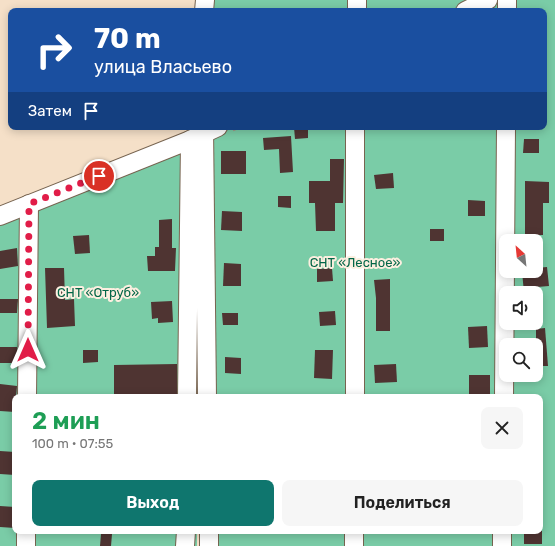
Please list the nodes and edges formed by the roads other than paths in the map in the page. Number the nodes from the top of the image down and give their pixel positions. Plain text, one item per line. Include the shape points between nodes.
1 (488, 0) edge
2 (471, 8) edge
3 (355, 130) edge
4 (506, 130) edge
5 (204, 132) edge
6 (29, 204) junction
7 (0, 216) edge
8 (27, 394) edge
9 (187, 394) edge
10 (207, 394) edge
11 (355, 394) edge
12 (504, 394) edge
13 (26, 534) edge
14 (186, 534) edge
15 (209, 534) edge
16 (354, 534) edge
17 (502, 534) edge
18 (26, 546) edge
19 (185, 546) edge
20 (209, 546) edge
21 (354, 546) edge
22 (502, 546) edge

1 - 2 street
3 - 11 street
4 - 12 street
5 - 6 street
5 - 9 street
5 - 10 street
6 - 7 street
6 - 8 street
13 - 18 street
14 - 19 street
15 - 20 street
16 - 21 street
17 - 22 street

